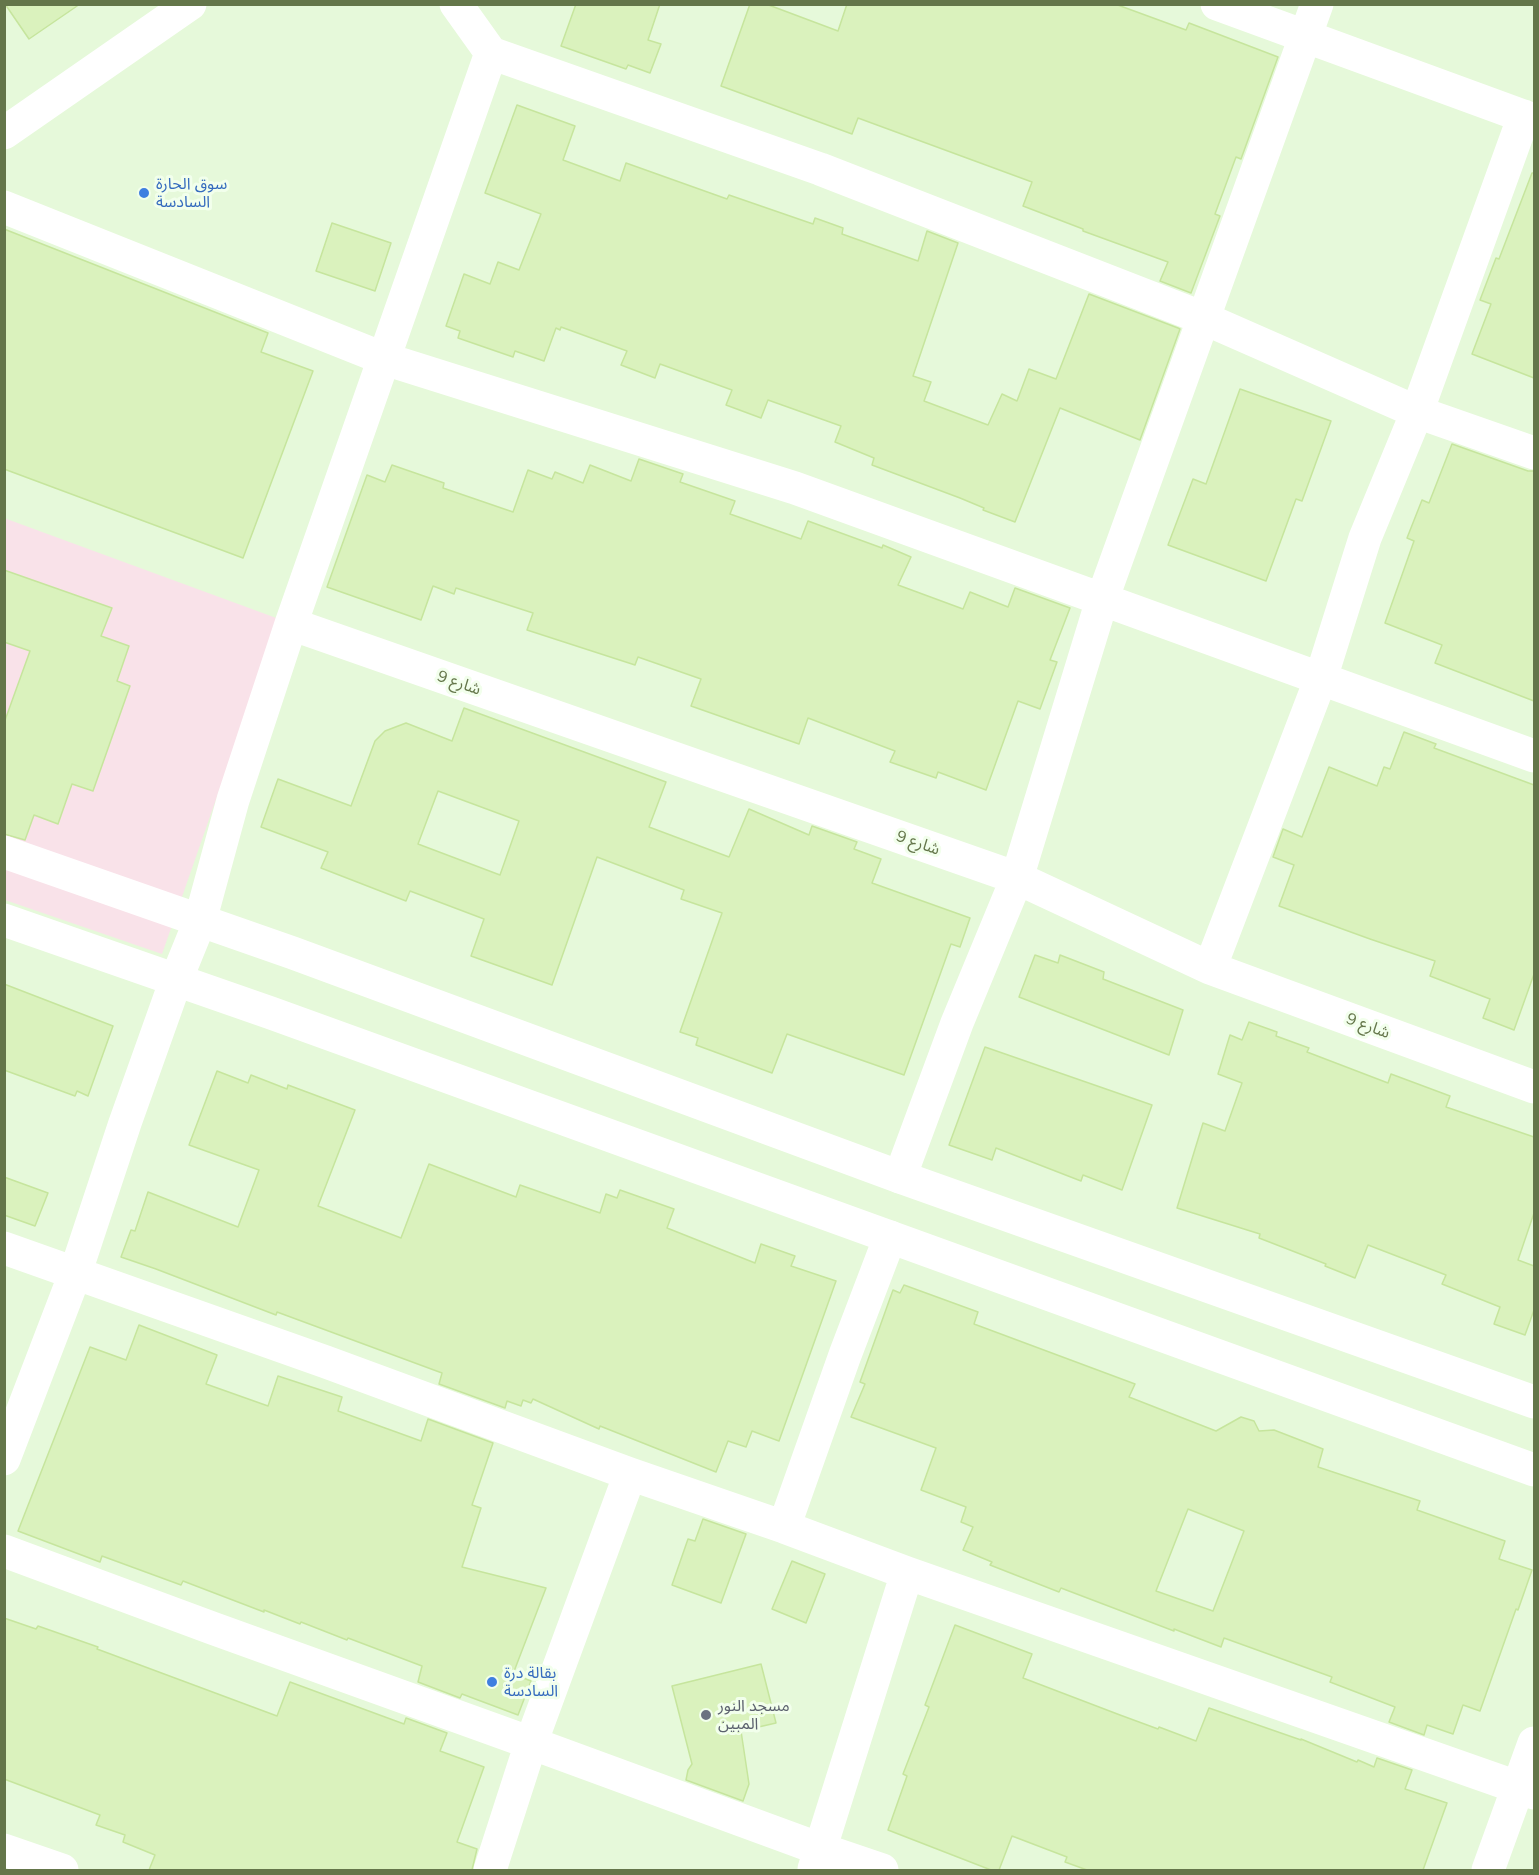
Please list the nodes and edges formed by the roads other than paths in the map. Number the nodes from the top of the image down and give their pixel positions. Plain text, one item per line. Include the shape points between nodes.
1 (190, 4) edge
2 (456, 4) edge
3 (1217, 4) edge
4 (1317, 4) edge
5 (1304, 36) junction
6 (491, 53) junction
7 (1529, 118) edge
8 (4, 133) edge
9 (4, 207) edge
10 (1203, 318) junction
11 (385, 359) junction
12 (1417, 412) junction
13 (1534, 453) edge
14 (1102, 600) junction
15 (291, 624) junction
16 (1321, 678) junction
17 (1534, 756) edge
18 (4, 852) edge
19 (1017, 878) junction
20 (4, 920) edge
21 (200, 921) junction
22 (1210, 968) junction
23 (176, 980) junction
24 (1534, 1086) edge
25 (900, 1177) junction
26 (890, 1237) junction
27 (4, 1248) edge
28 (75, 1274) junction
29 (1534, 1402) edge
30 (4, 1459) edge
31 (1534, 1470) edge
32 (630, 1474) junction
33 (784, 1527) junction
34 (4, 1551) edge
35 (907, 1573) junction
36 (531, 1743) junction
37 (1534, 1743) edge
38 (1527, 1790) edge
39 (4, 1850) edge
40 (817, 1860) edge
41 (62, 1870) edge
42 (490, 1870) edge
43 (882, 1870) edge
44 (1488, 1870) edge

1 - 8 street
2 - 6 street
3 - 5 street
4 - 5 street
5 - 7 street
5 - 10 street
6 - 10 street via 819,169
6 - 11 street
7 - 12 street
9 - 11 street
10 - 12 street
10 - 14 street
11 - 14 street via 795,488
11 - 15 street
12 - 13 street
12 - 16 street via 1365,538
14 - 16 street
14 - 19 street
15 - 19 street, شارع 9
15 - 21 street via 233,800
16 - 17 street
16 - 22 street
18 - 21 street
19 - 22 street, شارع 9
19 - 25 street via 957,1023
20 - 23 street
21 - 23 street
21 - 25 street
22 - 24 street, شارع 9
23 - 26 street
23 - 28 street
25 - 29 street
26 - 31 street
26 - 33 street
27 - 28 street
28 - 30 street
28 - 32 street
32 - 33 street
32 - 36 street
33 - 35 street
34 - 36 street
35 - 38 street
35 - 40 street
36 - 40 street
36 - 42 street
37 - 38 street
38 - 44 street
39 - 41 street
40 - 43 street

